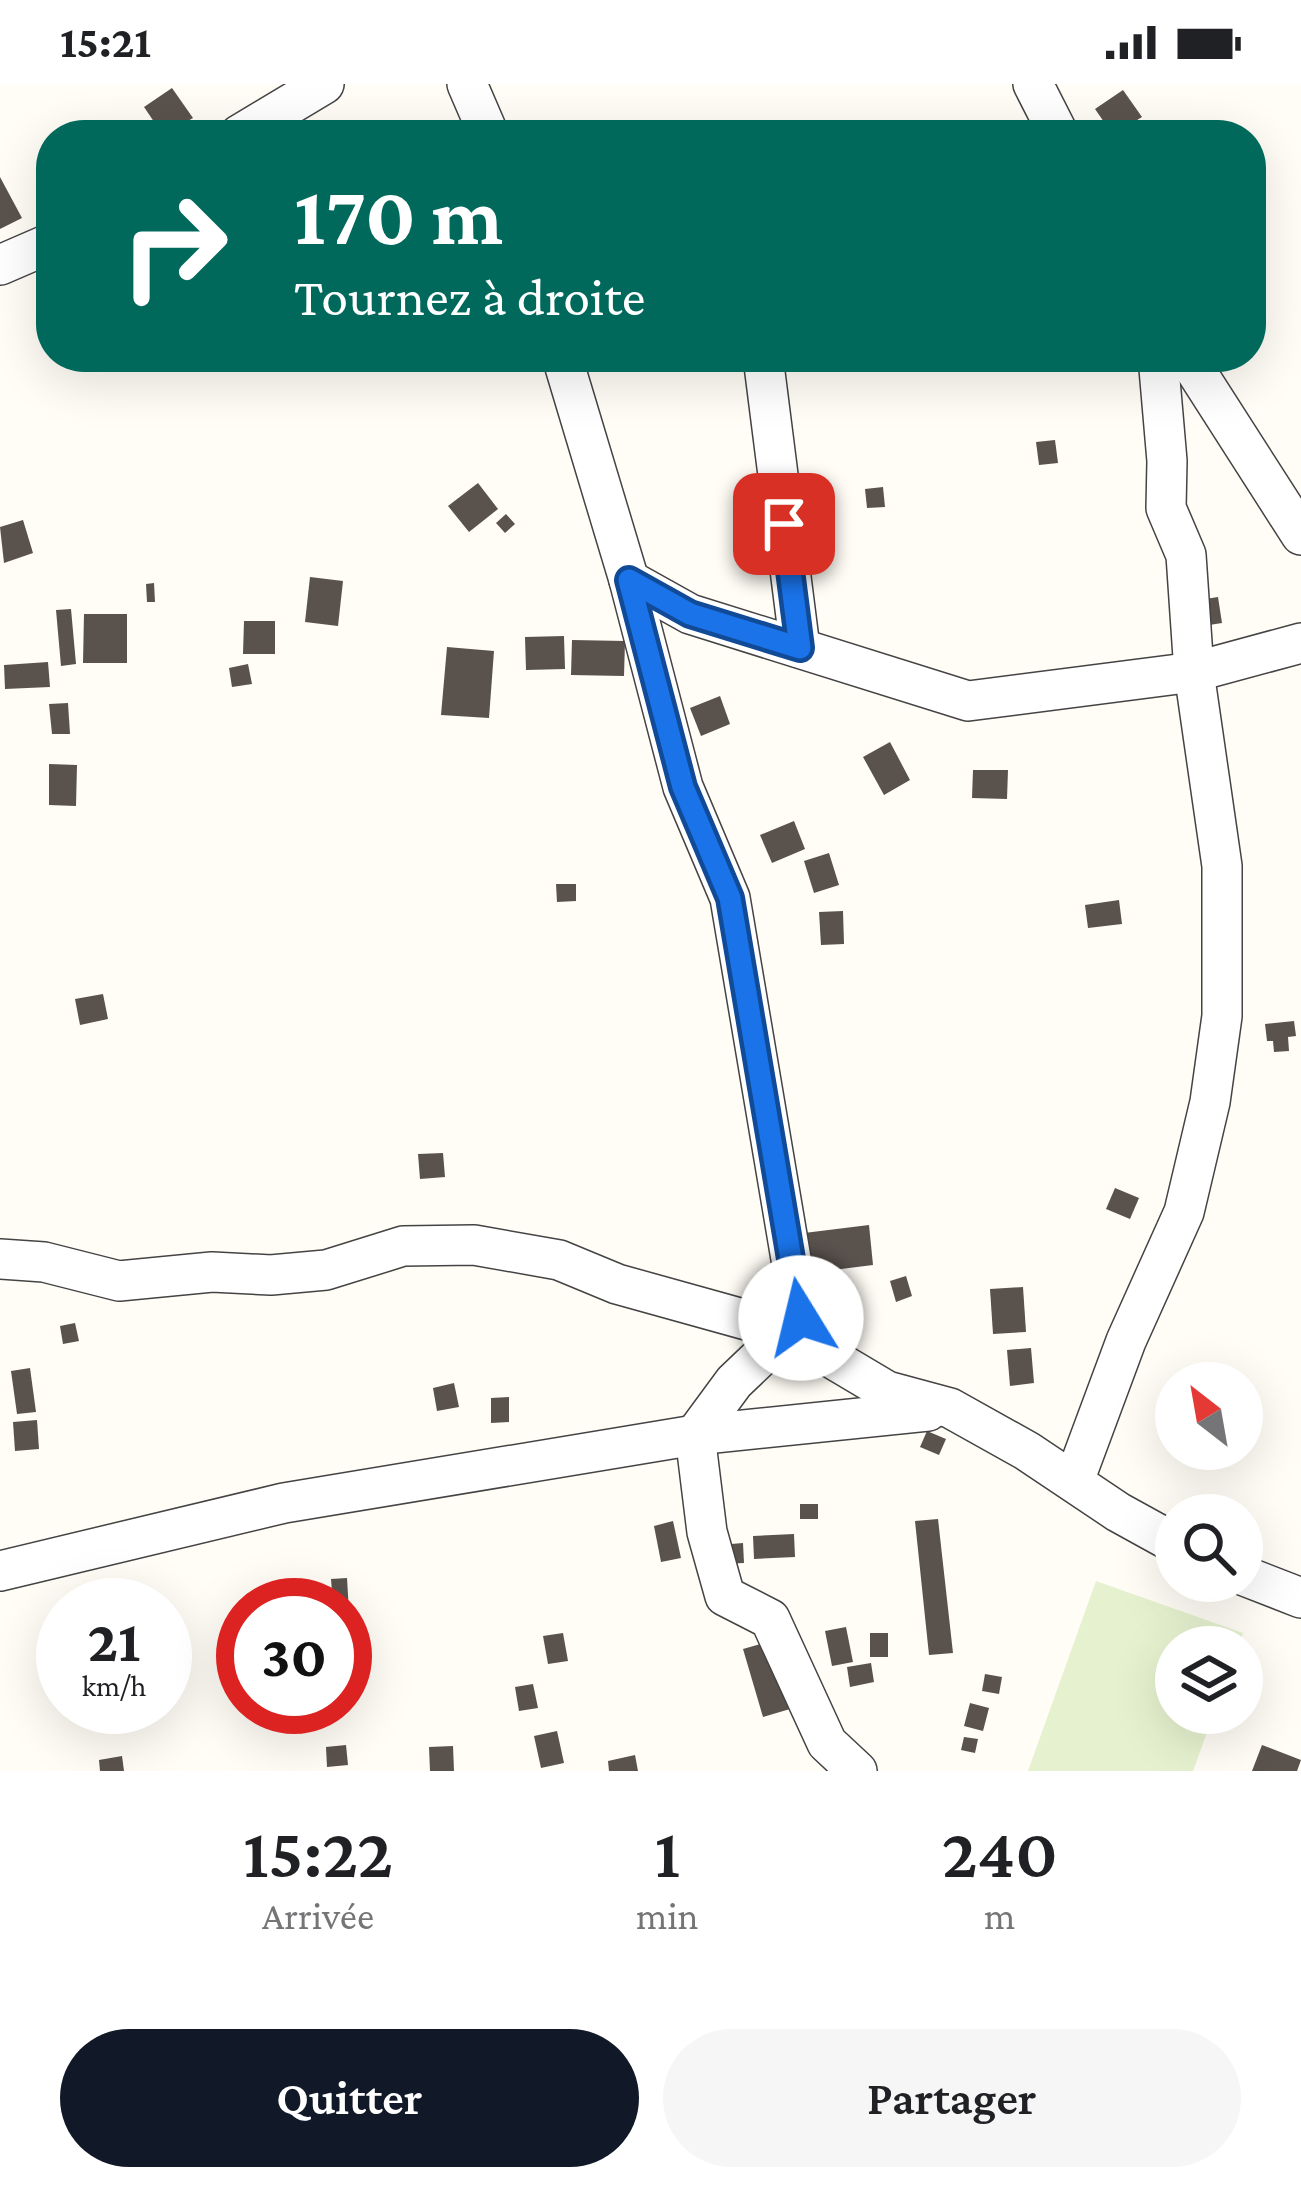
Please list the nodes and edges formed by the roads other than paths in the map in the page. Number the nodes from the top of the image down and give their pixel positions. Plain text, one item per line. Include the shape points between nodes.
1 (324, 84) edge
2 (466, 84) edge
3 (1033, 84) edge
4 (264, 120) edge
5 (482, 120) edge
6 (1051, 120) edge
7 (36, 249) edge
8 (0, 265) edge
9 (567, 372) edge
10 (765, 372) edge
11 (1175, 372) edge
12 (1181, 372) edge
13 (1301, 535) edge
14 (629, 580) junction
15 (1301, 643) edge
16 (800, 648) junction
17 (1194, 672) junction
18 (0, 1259) edge
19 (786, 1331) junction
20 (950, 1408) junction
21 (695, 1435) junction
22 (1074, 1481) junction
23 (1155, 1533) edge
24 (0, 1570) edge
25 (1263, 1583) edge
26 (1301, 1598) edge
27 (857, 1771) edge

1 - 4 street
2 - 5 street
3 - 6 street
7 - 8 street
9 - 14 street
10 - 16 street
11 - 17 street via 1166,508 1186,556
12 - 13 street
14 - 16 street via 690,614
14 - 19 street via 683,787 730,898 801,1318
15 - 17 street
16 - 17 street via 968,700
17 - 22 street via 1222,866 1222,1016 1213,1080 1184,1212
18 - 19 street via 119,1281 326,1270 403,1246 474,1245 560,1260
19 - 20 street via 887,1391
19 - 21 street
20 - 21 street
20 - 22 street
21 - 24 street via 284,1503
21 - 27 street via 724,1596 770,1619 827,1743
22 - 23 street
25 - 26 street

